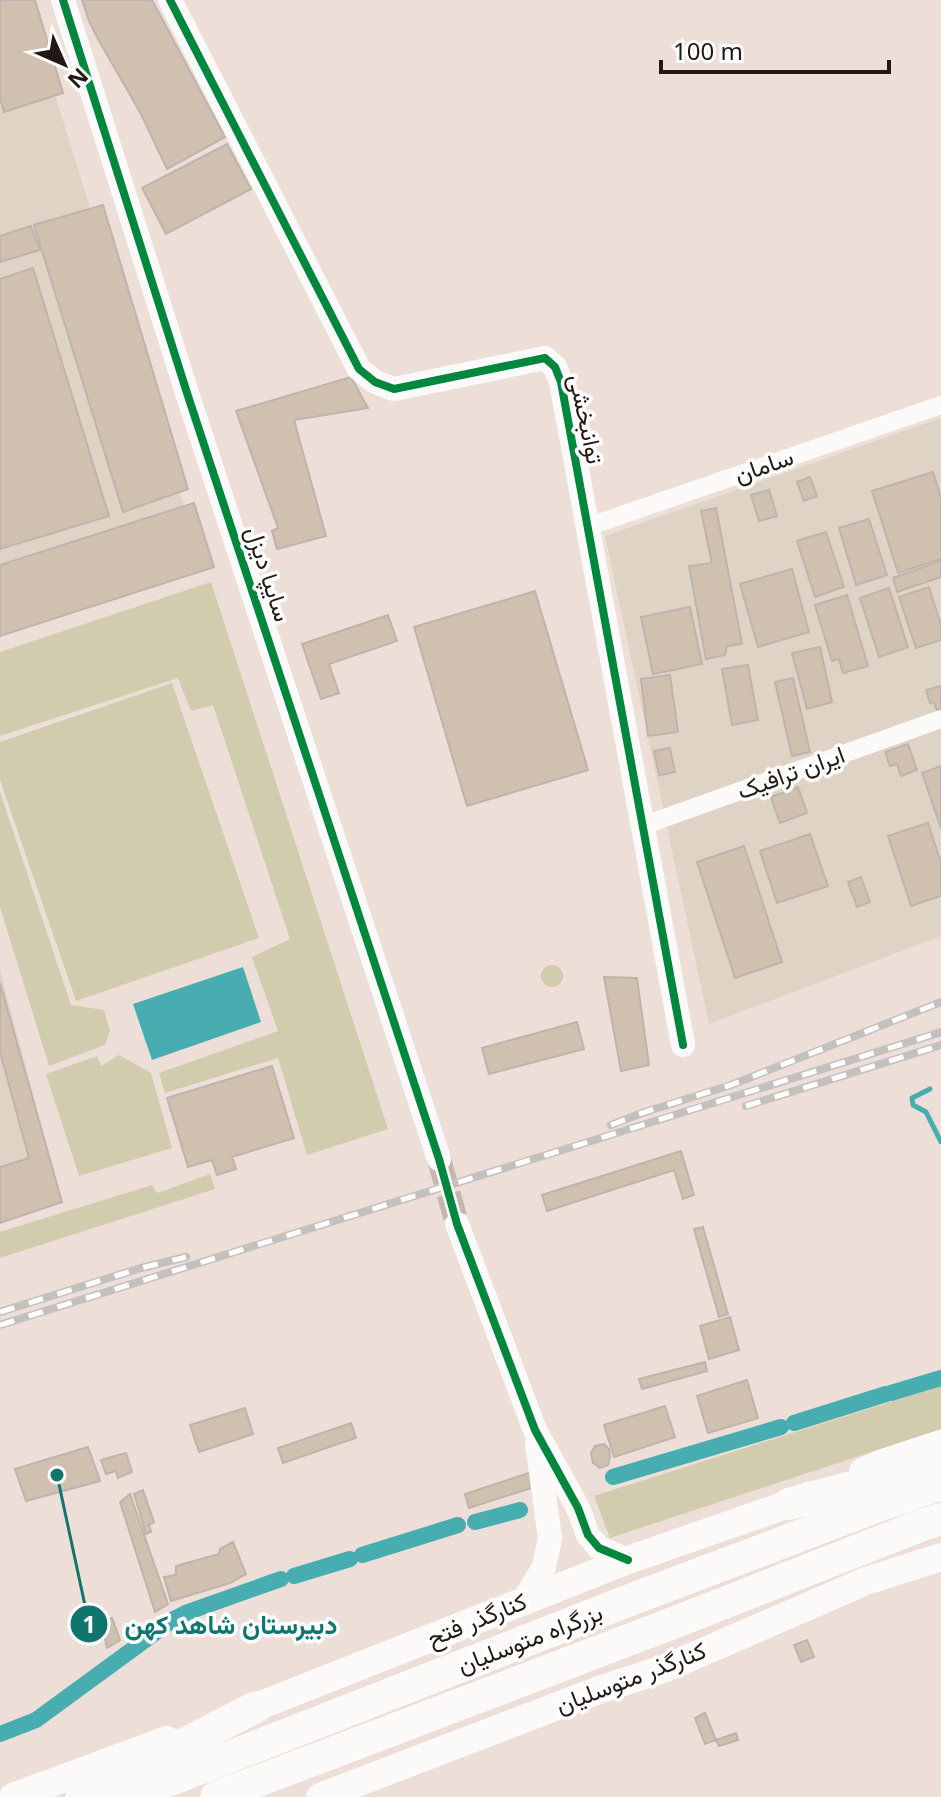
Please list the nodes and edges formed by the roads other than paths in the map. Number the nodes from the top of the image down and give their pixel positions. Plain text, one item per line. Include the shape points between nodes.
1 (63, 0) edge
2 (170, 0) edge
3 (941, 405) edge
4 (587, 527) junction
5 (941, 719) edge
6 (642, 826) junction
7 (683, 1045) dead end
8 (439, 1159) tunnel mouth
9 (457, 1224) tunnel mouth
10 (535, 1430) junction
11 (941, 1444) edge
12 (941, 1463) edge
13 (941, 1484) edge
14 (789, 1504) junction
15 (941, 1519) edge
16 (941, 1557) edge
17 (628, 1560) junction
18 (941, 1573) edge
19 (866, 1581) junction
20 (521, 1604) junction
21 (256, 1707) junction
22 (13, 1797) edge
23 (81, 1797) edge
24 (120, 1797) edge
25 (216, 1797) edge
26 (320, 1797) edge

1 - 8 street, سایپا دیزل
2 - 4 street, توانبخشی via 359,369 394,389 545,358 561,382
3 - 4 street, سامان
4 - 6 street, توانبخشی
5 - 6 street, ایران ترافیک
6 - 7 street, توانبخشی
9 - 10 street
10 - 17 street via 588,1535 599,1548
10 - 20 street via 550,1538 544,1567
11 - 14 main road, کنارگذر فتح
12 - 14 highway
13 - 24 highway, بزرگراه متوسلیان
14 - 17 main road, کنارگذر فتح
15 - 25 highway, بزرگراه متوسلیان
16 - 19 main road, کنارگذر متوسلیان
17 - 20 main road, کنارگذر فتح
18 - 19 street
19 - 26 main road, کنارگذر متوسلیان via 666,1668
20 - 21 main road, کنارگذر فتح
21 - 22 main road, کنارگذر فتح
21 - 23 highway

